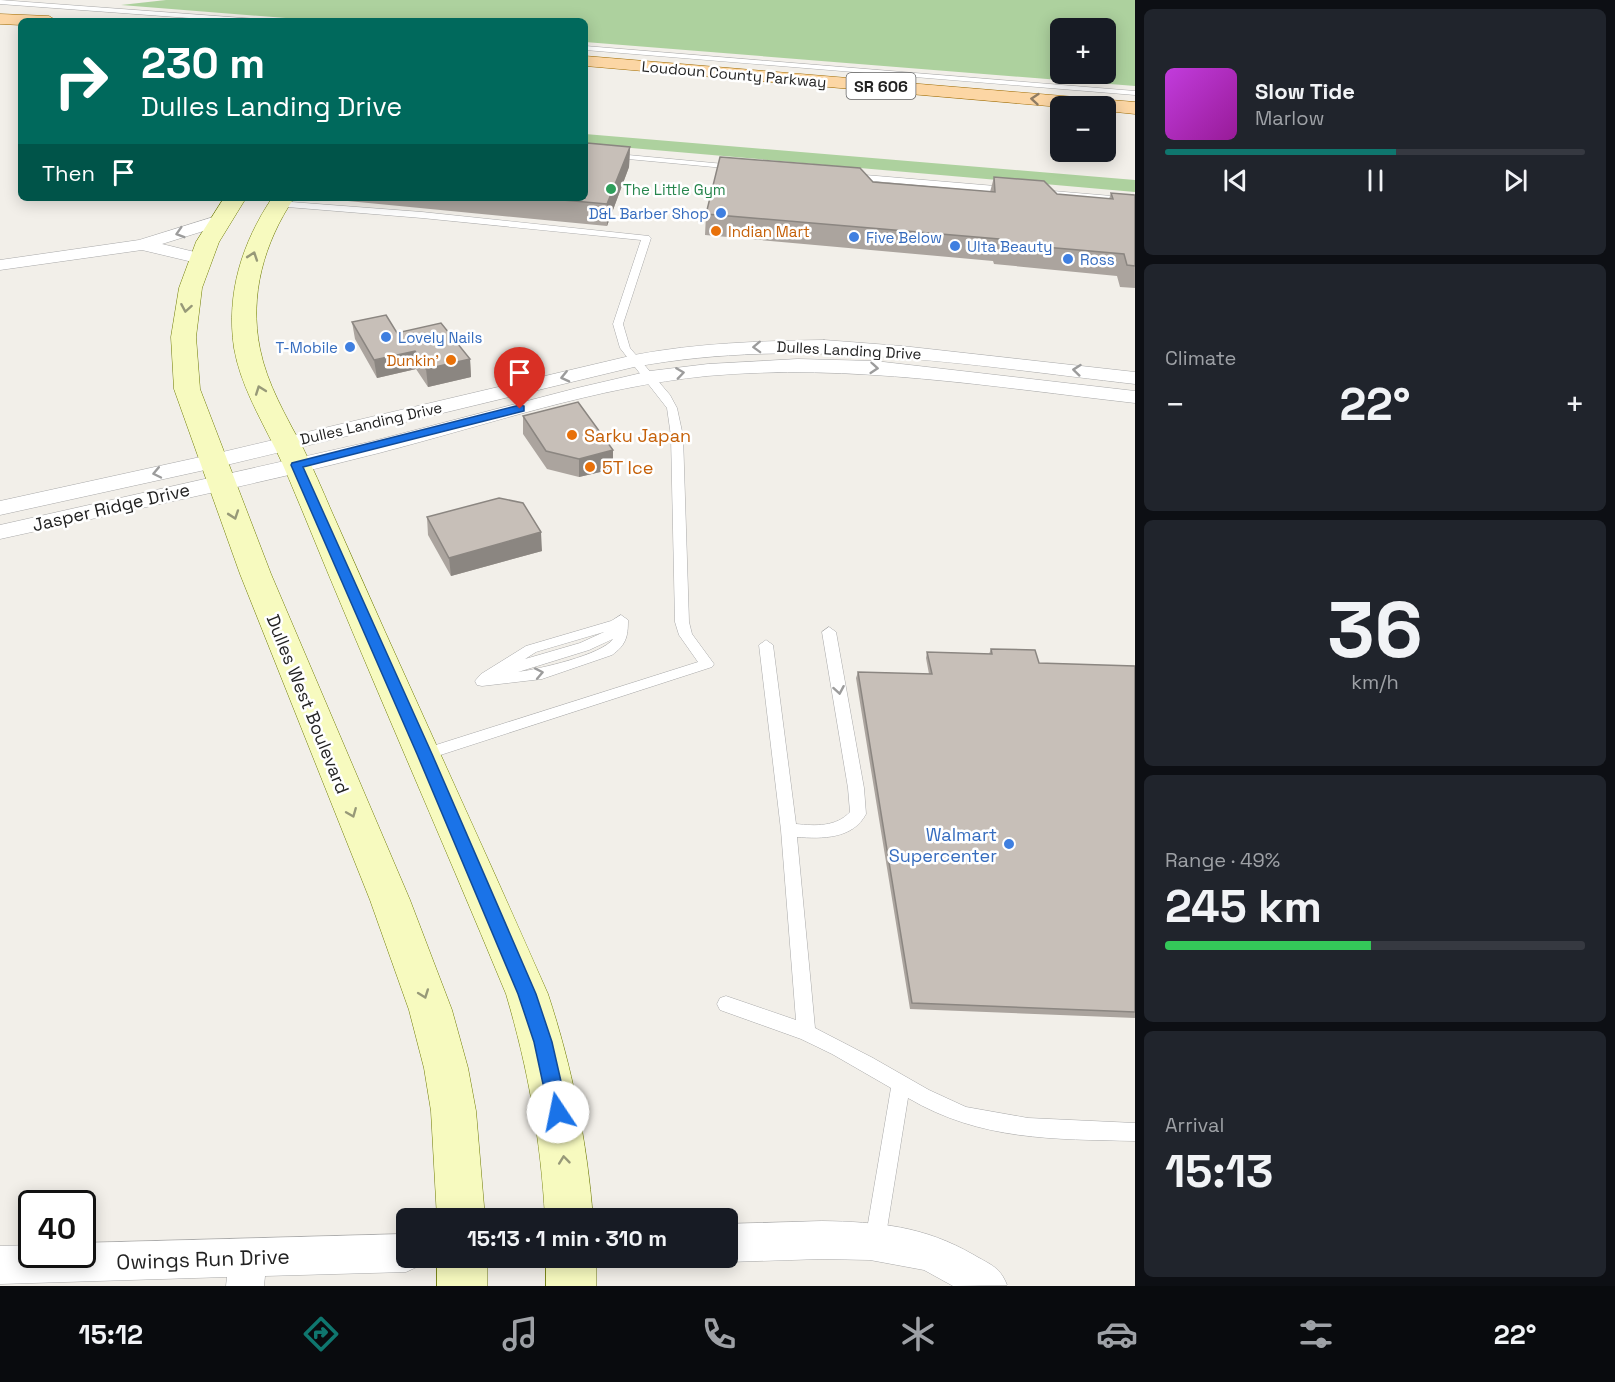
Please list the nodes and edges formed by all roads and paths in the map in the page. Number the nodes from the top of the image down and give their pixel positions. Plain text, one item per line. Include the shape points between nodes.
1 (118, 1) edge
2 (0, 3) edge
3 (72, 6) junction
4 (220, 18) edge
5 (0, 19) edge
6 (18, 20) edge
7 (0, 33) edge
8 (18, 34) edge
9 (588, 48) edge
10 (588, 61) edge
11 (588, 78) edge
12 (1135, 93) edge
13 (1135, 108) edge
14 (1050, 119) edge
15 (1116, 124) edge
16 (1135, 126) edge
17 (588, 153) edge
18 (743, 168) edge
19 (838, 176) edge
20 (1016, 191) edge
21 (1028, 192) edge
22 (280, 201) edge
23 (1135, 201) edge
24 (227, 209) edge
25 (141, 245) junction
26 (201, 259) junction
27 (0, 265) edge
28 (634, 361) junction
29 (650, 377) junction
30 (1135, 378) edge
31 (1135, 397) edge
32 (291, 454) junction
33 (218, 471) junction
34 (0, 508) edge
35 (0, 532) edge
36 (621, 623) joint
37 (829, 632) dead end
38 (766, 645) dead end
39 (425, 754) junction
40 (789, 830) junction
41 (726, 1004) dead end
42 (806, 1031) junction
43 (901, 1085) junction
44 (1135, 1132) edge
45 (460, 1208) edge
46 (568, 1208) edge
47 (738, 1243) edge
48 (875, 1244) junction
49 (396, 1254) edge
50 (0, 1265) edge
51 (462, 1268) edge
52 (571, 1268) edge
53 (246, 1272) edge
54 (988, 1285) edge
55 (462, 1286) edge
56 (572, 1286) edge

1 - 3 lane
2 - 3 lane
3 - 4 lane
5 - 6 main road
7 - 8 main road
9 - 12 lane
13 -> 10 main road, Loudoun County Parkway / SR 606
11 - 14 main road, Loudoun County Parkway / SR 606
15 - 16 main road
17 - 18 lane
19 - 20 lane
21 - 23 lane
22 - 28 lane via 646,238 618,324 620,338
32 -> 22 street via 254,372 247,348 244,304 258,243
24 -> 25 street
24 - 26 street, Dulles West Boulevard
25 - 26 street
25 - 27 street
26 -> 33 street, Dulles West Boulevard via 185,305 182,361 187,389
28 - 29 lane
30 -> 28 street, Dulles Landing Drive via 824,346 740,347
28 -> 32 street, Dulles Landing Drive
29 -> 31 street, Dulles Landing Drive via 754,365 830,365
29 - 32 street, Dulles Landing Drive
29 - 39 lane via 676,420 682,622 707,664
32 - 33 street, Dulles Landing Drive
32 - 39 street
33 -> 34 street, Jasper Ridge Drive
33 - 35 street, Jasper Ridge Drive
33 -> 45 street, Dulles West Boulevard via 434,1022 448,1077
36 -> 36 lane via 531,649 482,681 542,674 607,652 617,645
37 -> 40 lane via 858,814 846,827 817,832
38 - 40 lane
46 -> 39 street via 558,1112 543,1042 527,994
40 - 42 lane
41 - 42 lane
42 - 43 lane
43 - 44 lane via 928,1101 1000,1124
43 - 48 lane
47 - 48 street
48 - 54 street via 915,1248
49 - 53 street, Owings Run Drive
50 - 53 street, Owings Run Drive
51 - 55 street
52 - 56 street

